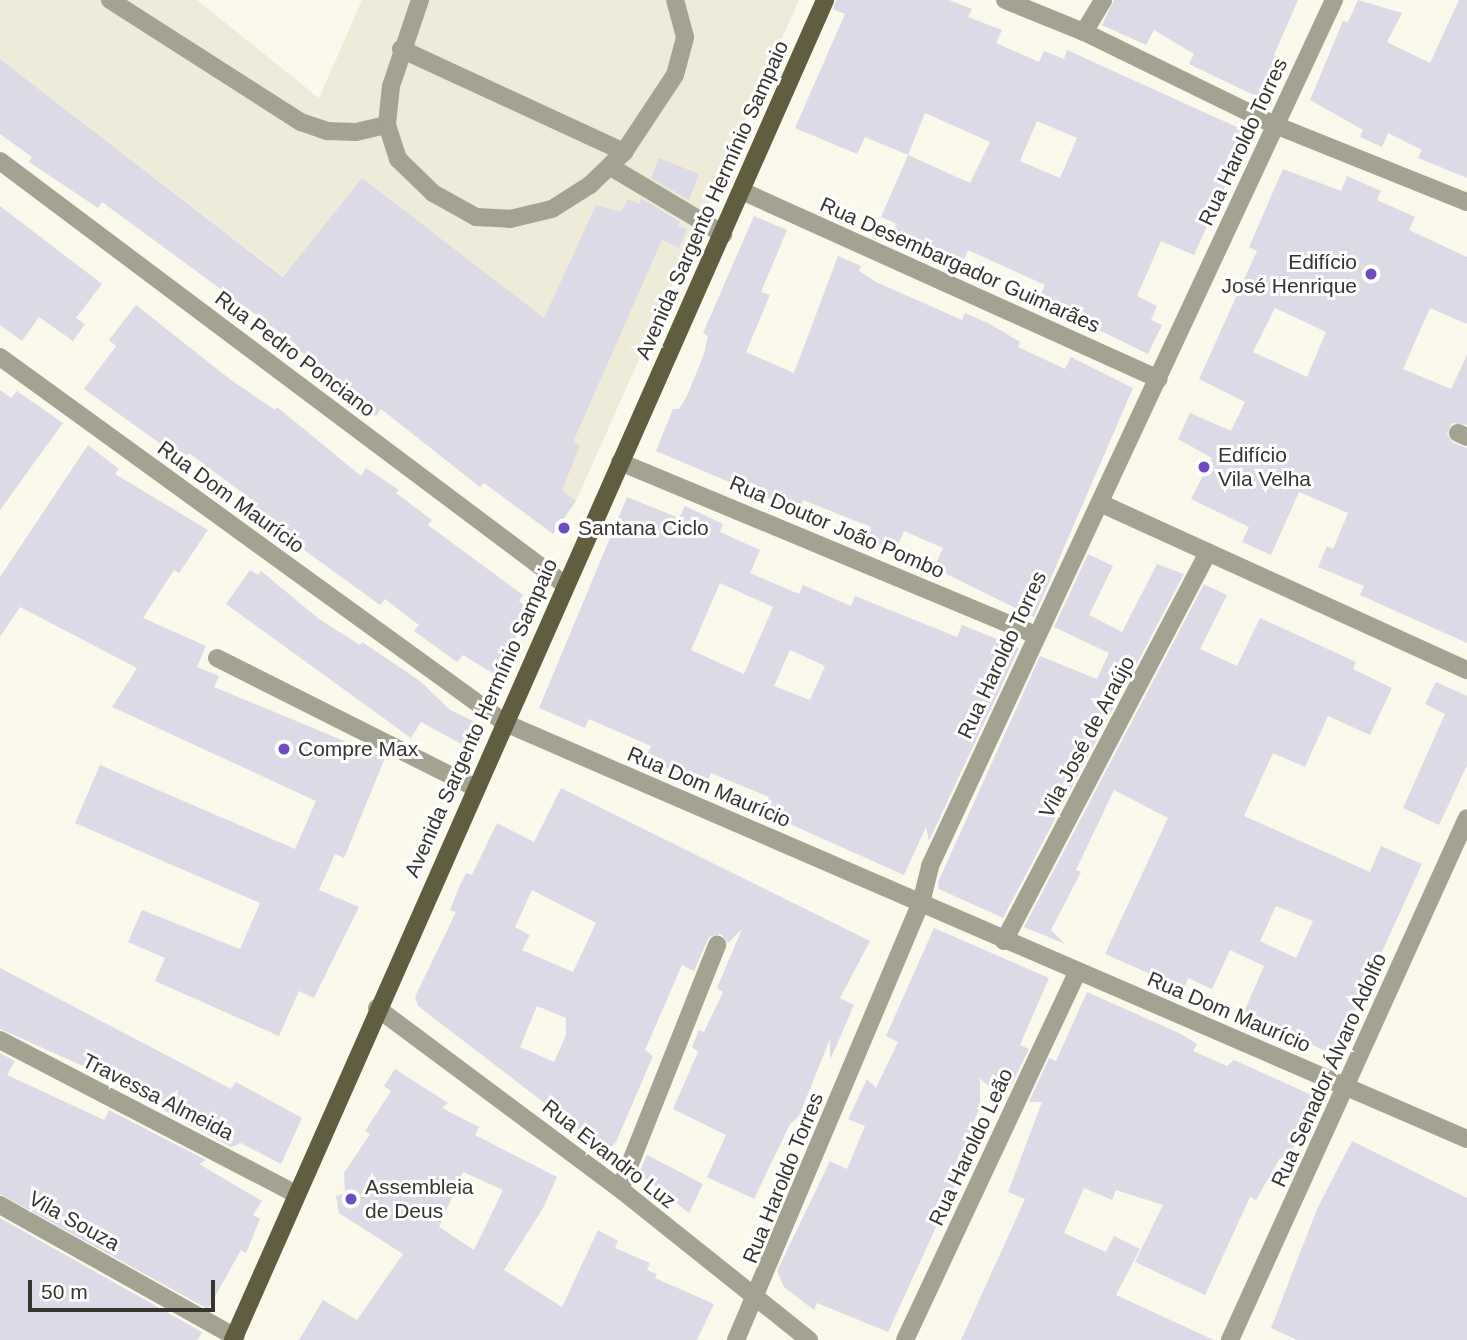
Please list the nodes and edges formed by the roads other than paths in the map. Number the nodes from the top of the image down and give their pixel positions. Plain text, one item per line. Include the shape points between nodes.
1 (110, 0) edge
2 (420, 0) edge
3 (675, 0) edge
4 (825, 0) edge
5 (1005, 0) edge
6 (1103, 0) edge
7 (1334, 0) edge
8 (1084, 32) junction
9 (401, 49) junction
10 (387, 125) junction
11 (1275, 125) junction
12 (624, 152) junction
13 (0, 161) edge
14 (611, 167) junction
15 (742, 191) junction
16 (1467, 202) edge
17 (723, 234) junction
18 (0, 357) edge
19 (1159, 379) junction
20 (620, 462) junction
21 (1100, 503) junction
22 (1208, 552) junction
23 (564, 584) junction
24 (1035, 635) junction
25 (217, 658) dead end
26 (1467, 670) edge
27 (505, 723) junction
28 (476, 788) junction
29 (1467, 818) edge
30 (921, 903) junction
31 (1004, 942) junction
32 (717, 945) dead end
33 (1077, 972) junction
34 (377, 1008) junction
35 (0, 1040) edge
36 (1347, 1087) junction
37 (1467, 1139) edge
38 (620, 1189) junction
39 (296, 1194) junction
40 (0, 1205) edge
41 (756, 1301) junction
42 (234, 1338) edge
43 (736, 1340) edge
44 (809, 1340) edge
45 (905, 1340) edge
46 (1230, 1340) edge

1 - 10 street via 302,122 327,131 356,132
2 - 9 street
3 - 12 street via 685,37 675,75
4 - 15 main road, Avenida Sargento Hermínio Sampaio
5 - 8 street
6 - 8 street
7 - 11 street, Rua Haroldo Torres
8 - 11 street
9 - 10 street
9 - 12 street
10 - 14 street via 398,159 433,194 476,217 510,219 552,209
11 - 16 street
11 - 19 street, Rua Haroldo Torres
12 - 14 street
13 - 23 street, Rua Pedro Ponciano
14 - 17 street
15 - 17 main road, Avenida Sargento Hermínio Sampaio
15 - 19 street, Rua Desembargador Guimarães
17 - 20 main road, Avenida Sargento Hermínio Sampaio
18 - 27 street, Rua Dom Maurício
19 - 21 street, Rua Haroldo Torres
20 - 23 main road, Avenida Sargento Hermínio Sampaio
20 - 24 street, Rua Doutor João Pombo
21 - 22 street
21 - 24 street, Rua Haroldo Torres
22 - 26 street
22 - 31 street, Vila José de Araújo
23 - 27 main road, Avenida Sargento Hermínio Sampaio
24 - 30 street, Rua Haroldo Torres via 930,866
25 - 28 street
27 - 28 main road, Avenida Sargento Hermínio Sampaio
27 - 30 street, Rua Dom Maurício
28 - 34 main road, Avenida Sargento Hermínio Sampaio
29 - 36 street, Rua Senador Álvaro Adolfo
30 - 31 street, Rua Dom Maurício
30 - 41 street, Rua Haroldo Torres
31 - 33 street, Rua Dom Maurício
32 - 38 street
33 - 36 street, Rua Dom Maurício
33 - 45 street, Rua Haroldo Leão
34 - 38 street, Rua Evandro Luz
34 - 39 main road, Avenida Sargento Hermínio Sampaio
35 - 39 street, Travessa Almeida
36 - 37 street, Rua Dom Maurício
36 - 46 street, Rua Senador Álvaro Adolfo
38 - 41 street, Rua Evandro Luz
39 - 42 main road, Avenida Sargento Hermínio Sampaio
40 - 42 street, Vila Souza
41 - 43 street, Rua Haroldo Torres
41 - 44 street, Rua Evandro Luz

